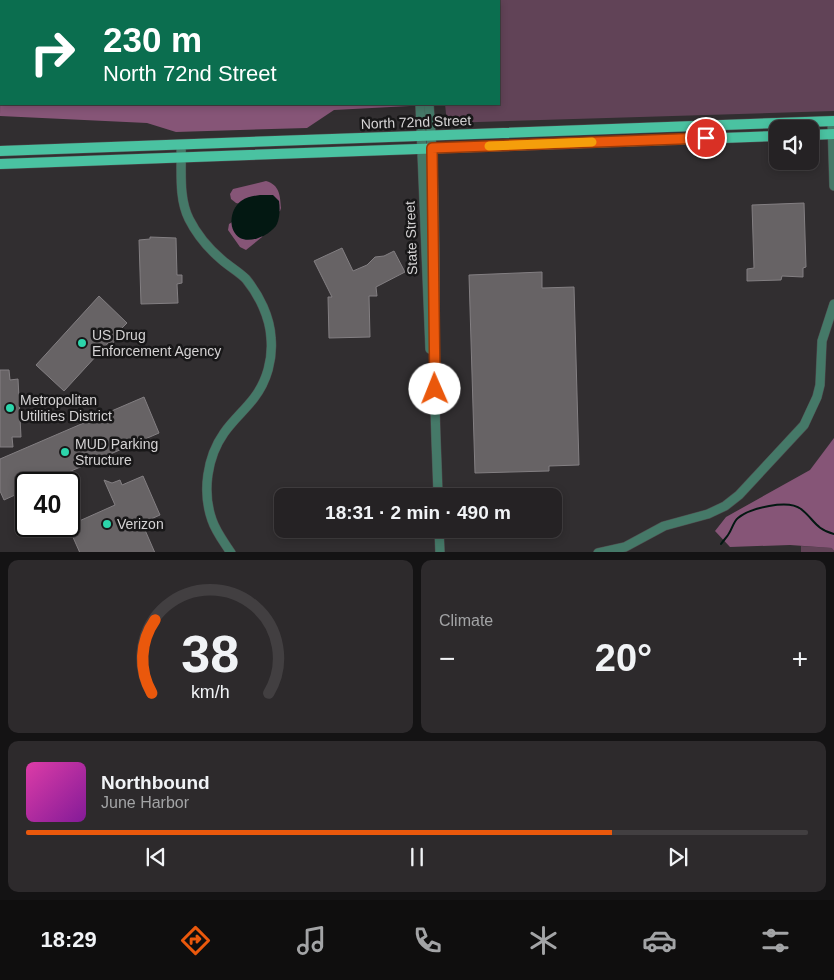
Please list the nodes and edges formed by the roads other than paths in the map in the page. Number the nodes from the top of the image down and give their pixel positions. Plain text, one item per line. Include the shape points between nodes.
1 (420, 105) edge
2 (429, 105) edge
3 (833, 121) edge
4 (833, 134) edge
5 (426, 135) junction
6 (819, 135) edge
7 (769, 136) edge
8 (181, 144) junction
9 (426, 148) junction
10 (0, 151) edge
11 (181, 157) junction
12 (0, 164) edge
13 (834, 186) edge
14 (834, 304) edge
15 (438, 488) edge
16 (439, 538) edge
17 (231, 552) edge
18 (440, 552) edge
19 (598, 552) edge

1 - 5 street, State Street
2 - 5 street, State Street
3 - 4 street
3 - 5 main road, North 72nd Street
4 - 6 main road
4 - 13 street
5 - 8 main road, North 72nd Street
5 - 9 street, State Street
7 - 9 main road, North 72nd Street
8 - 10 main road, North 72nd Street
8 - 11 street
9 - 11 main road, North 72nd Street
9 - 15 street, State Street via 429,336 434,372
11 - 12 main road, North 72nd Street
11 - 17 street via 183,202 188,217 214,253 245,279 255,293 264,310 271,336 270,361 260,388 224,433 213,454 208,474 208,503 212,518
14 - 19 street via 822,341 818,396 804,425 739,495 708,514 664,526 625,547
16 - 18 street

